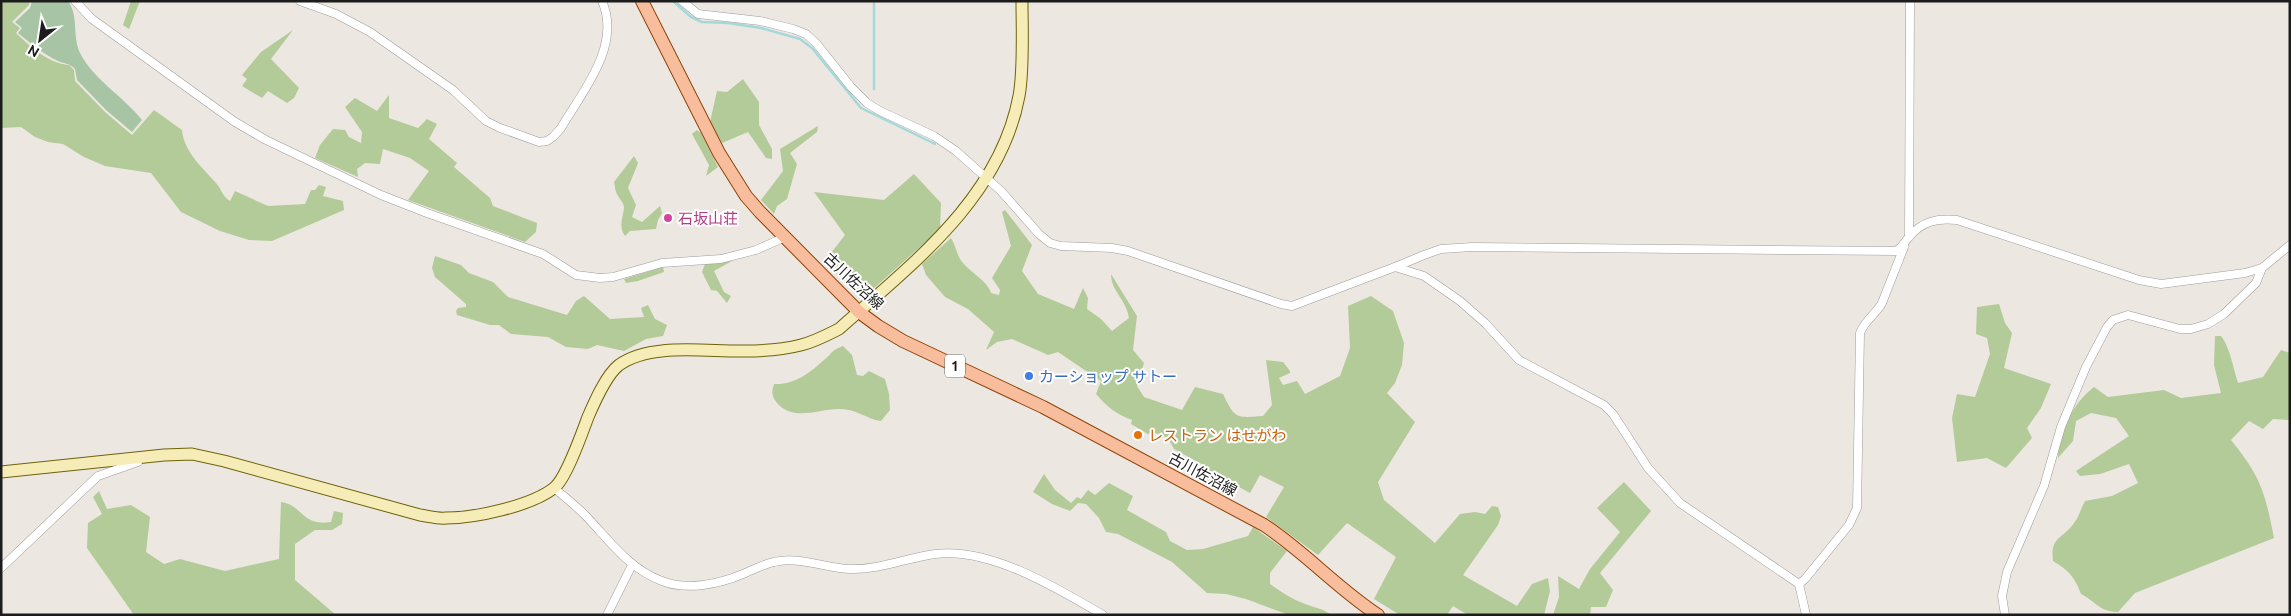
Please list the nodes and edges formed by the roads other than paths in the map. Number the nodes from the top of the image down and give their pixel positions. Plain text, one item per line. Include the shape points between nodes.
1 (75, 1) edge
2 (300, 1) edge
3 (602, 1) edge
4 (642, 1) edge
5 (682, 1) edge
6 (1022, 1) edge
7 (1910, 1) edge
8 (987, 179) junction
9 (785, 237) junction
10 (1909, 237) junction
11 (1904, 245) junction
12 (2290, 245) edge
13 (1395, 267) junction
14 (2262, 268) junction
15 (858, 312) junction
16 (164, 455) junction
17 (1, 472) edge
18 (554, 488) junction
19 (632, 565) junction
20 (1, 568) edge
21 (1799, 584) junction
22 (607, 615) edge
23 (1103, 615) edge
24 (1378, 615) edge
25 (1806, 615) edge
26 (2004, 615) edge

1 - 9 street via 92,19 235,122 266,140 427,213 543,254 576,274 613,277 662,263 721,259 756,250
2 - 3 street via 336,14 370,32 453,90 486,121 539,142 547,141 561,128 602,58 606,13
4 - 9 main road, 古川佐沼線 / 1 via 718,153 755,207
5 - 8 street via 698,14 760,21 806,34 867,102 934,136
6 - 8 street via 1020,95 1009,134
7 - 10 street
8 - 13 street via 1050,243 1128,251 1281,304 1292,306
8 - 15 street via 944,233
9 - 15 main road, 古川佐沼線 / 1
10 - 11 street
10 - 14 street via 1935,219 1957,220 2138,280 2161,284 2225,277
11 - 13 street via 1896,251 1472,246 1441,249
11 - 21 street via 1882,302 1860,333 1857,508 1849,525
12 - 14 street
13 - 21 street via 1424,276 1460,301 1519,360 1604,405 1648,468 1680,503
14 - 26 street via 2256,283 2224,314 2208,324 2180,329 2128,315 2113,320 2073,398 2044,486 2009,565 2003,583
15 - 18 street via 839,329 801,346 746,351 665,351 636,357 618,366 602,388 566,472
15 - 24 main road, 古川佐沼線 / 1 via 902,341 1043,407 1264,525 1296,547
16 - 17 street
16 - 18 street via 192,454 224,461 420,515 445,518 523,504
16 - 20 street via 98,476
18 - 19 street via 584,514
19 - 22 street
19 - 23 street via 664,582 691,586 726,580 776,561 867,569 936,554 952,554 1016,570
21 - 25 street

